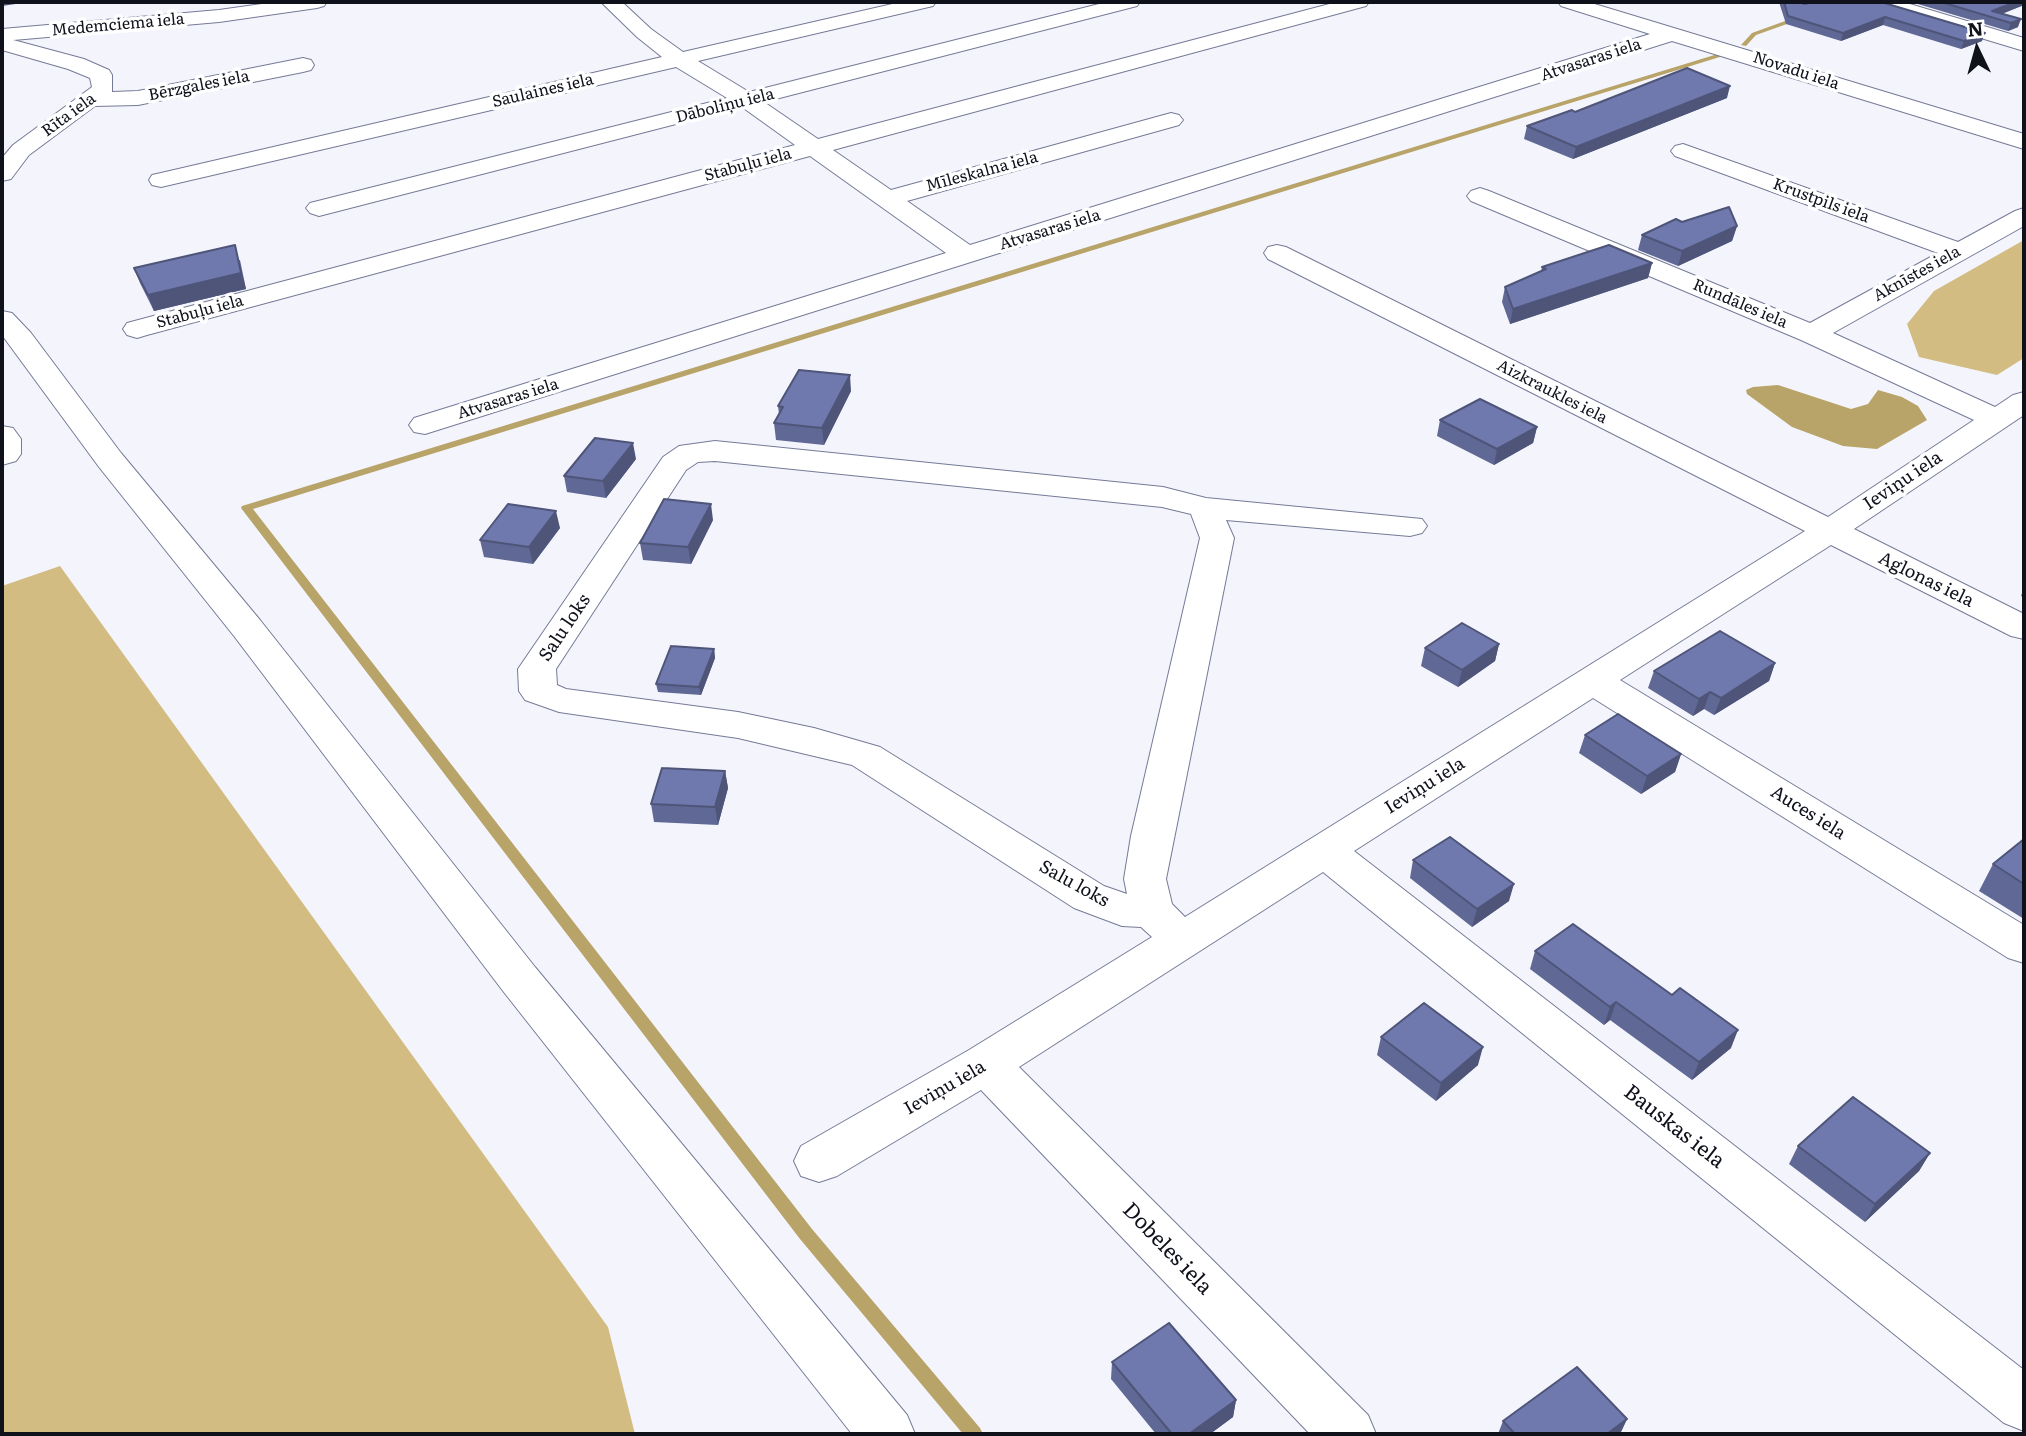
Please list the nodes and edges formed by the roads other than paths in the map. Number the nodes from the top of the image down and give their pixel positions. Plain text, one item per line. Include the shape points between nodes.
1 (317, 2) edge
2 (611, 2) edge
3 (926, 2) edge
4 (1130, 2) edge
5 (1359, 2) edge
6 (1568, 2) edge
7 (1882, 2) edge
8 (263, 6) edge
9 (1674, 33) junction
10 (2, 38) edge
11 (2024, 45) edge
12 (679, 59) junction
13 (303, 65) dead end
14 (93, 99) junction
15 (748, 101) junction
16 (1171, 120) dead end
17 (2024, 142) edge
18 (814, 148) junction
19 (1683, 151) dead end
20 (2, 174) edge
21 (161, 180) dead end
22 (1480, 196) dead end
23 (887, 198) junction
24 (319, 208) dead end
25 (2024, 216) edge
26 (1958, 251) junction
27 (1277, 253) dead end
28 (966, 255) junction
29 (2, 319) edge
30 (137, 329) dead end
31 (1811, 334) junction
32 (2012, 414) edge
33 (425, 425) dead end
34 (2, 435) edge
35 (2, 456) edge
36 (1205, 508) junction
37 (1410, 526) dead end
38 (1828, 531) junction
39 (2024, 628) edge
40 (1592, 680) junction
41 (1324, 850) junction
42 (1166, 925) junction
43 (2024, 946) edge
44 (986, 1063) junction
45 (819, 1161) dead end
46 (2024, 1404) edge
47 (887, 1434) edge
48 (1348, 1434) edge

1 - 8 street, Medemciema iela
2 - 12 street
3 - 12 street, Saulaines iela
4 - 15 street, Dāboliņu iela
5 - 18 street, Stabuļu iela
6 - 9 street, Novadu iela
7 - 11 street
8 - 10 street, Medemciema iela
9 - 17 street, Novadu iela
9 - 28 street, Atvasaras iela
10 - 14 street, Rīta iela via 29,52 101,75 103,89
12 - 15 street
12 - 21 street, Saulaines iela
13 - 14 street, Bērzgales iela via 138,98
14 - 20 street, Rīta iela via 21,150
15 - 18 street
15 - 24 street, Dāboliņu iela
16 - 23 street, Mīleskalna iela
18 - 23 street
18 - 30 street, Stabuļu iela
19 - 26 street, Krustpils iela
22 - 31 street, Rundāles iela
23 - 28 street, Mīleskalna iela
25 - 26 street, Aknīstes iela
26 - 31 street, Aknīstes iela
27 - 38 street, Aizkraukles iela
28 - 33 street, Atvasaras iela
29 - 47 street via 519,979
31 - 32 street, Rundāles iela
32 - 38 street, Ieviņu iela
34 - 35 street
36 - 37 street, Salu loks
36 - 42 street via 1217,538 1145,878
36 - 42 street, Salu loks via 1163,497 715,451 690,453 674,464 537,669 538,691 559,700 738,725 866,757 1089,897
38 - 39 street, Aglonas iela
38 - 40 street, Ieviņu iela
40 - 41 street, Ieviņu iela
40 - 43 street, Auces iela
41 - 42 street, Ieviņu iela
41 - 46 street, Bauskas iela
42 - 44 street, Ieviņu iela
44 - 45 street, Ieviņu iela
44 - 48 street, Dobeles iela

